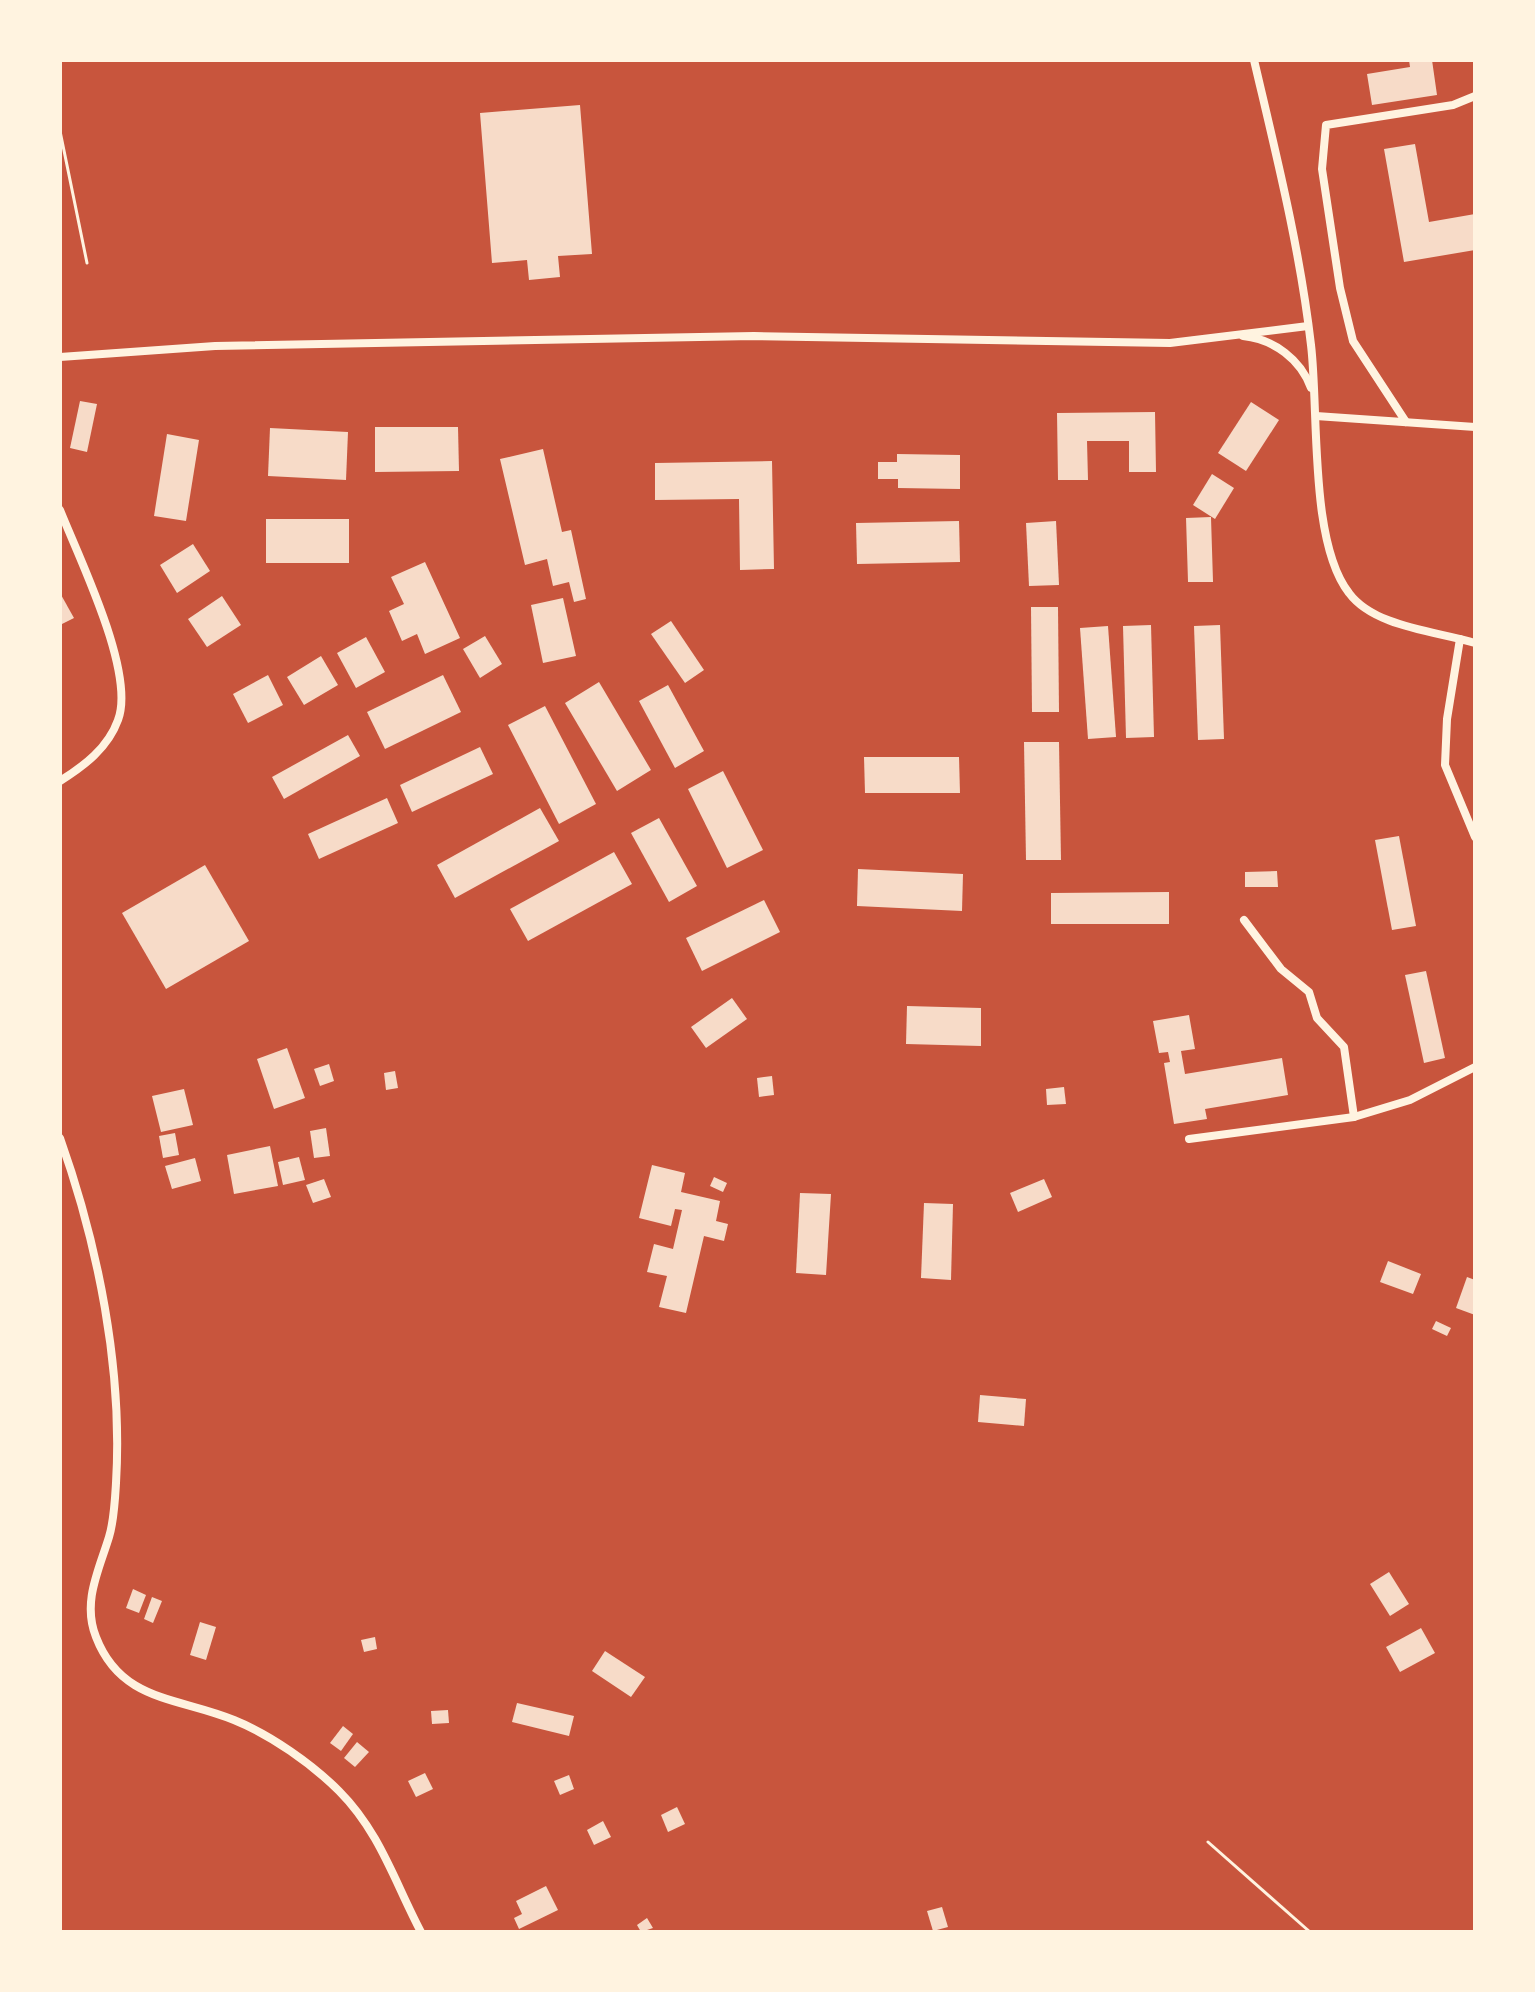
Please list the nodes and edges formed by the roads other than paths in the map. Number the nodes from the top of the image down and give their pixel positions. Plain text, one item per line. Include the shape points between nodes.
1 (1254, 60) edge
2 (1475, 96) edge
3 (1308, 326) junction
4 (1229, 335) junction
5 (60, 357) edge
6 (1315, 400) junction
7 (1316, 416) junction
8 (1406, 422) junction
9 (1475, 427) edge
10 (60, 510) edge
11 (1460, 639) junction
12 (1475, 643) edge
13 (60, 781) edge
14 (1475, 837) edge
15 (1244, 920) dead end
16 (1475, 1067) edge
17 (1354, 1117) junction
18 (60, 1138) edge
19 (1189, 1139) dead end
20 (421, 1932) edge

1 - 3 street
2 - 8 street via 1453,105 1326,125 1322,169 1353,341
3 - 4 street
3 - 6 street
4 - 5 street via 1170,343 754,336 359,343
4 - 6 street via 1274,345 1293,359
6 - 7 street
7 - 8 street
7 - 11 street via 1327,549 1347,591 1366,613
8 - 9 street
10 - 13 street via 109,635 124,692 118,721 91,760
11 - 12 street
11 - 14 street via 1445,765
15 - 17 street via 1281,969 1309,992 1317,1018 1344,1047
16 - 17 street via 1410,1100
17 - 19 street
18 - 20 street via 95,1245 114,1392 116,1483 110,1534 92,1595 95,1636 116,1671 140,1691 237,1721 339,1790 371,1827

